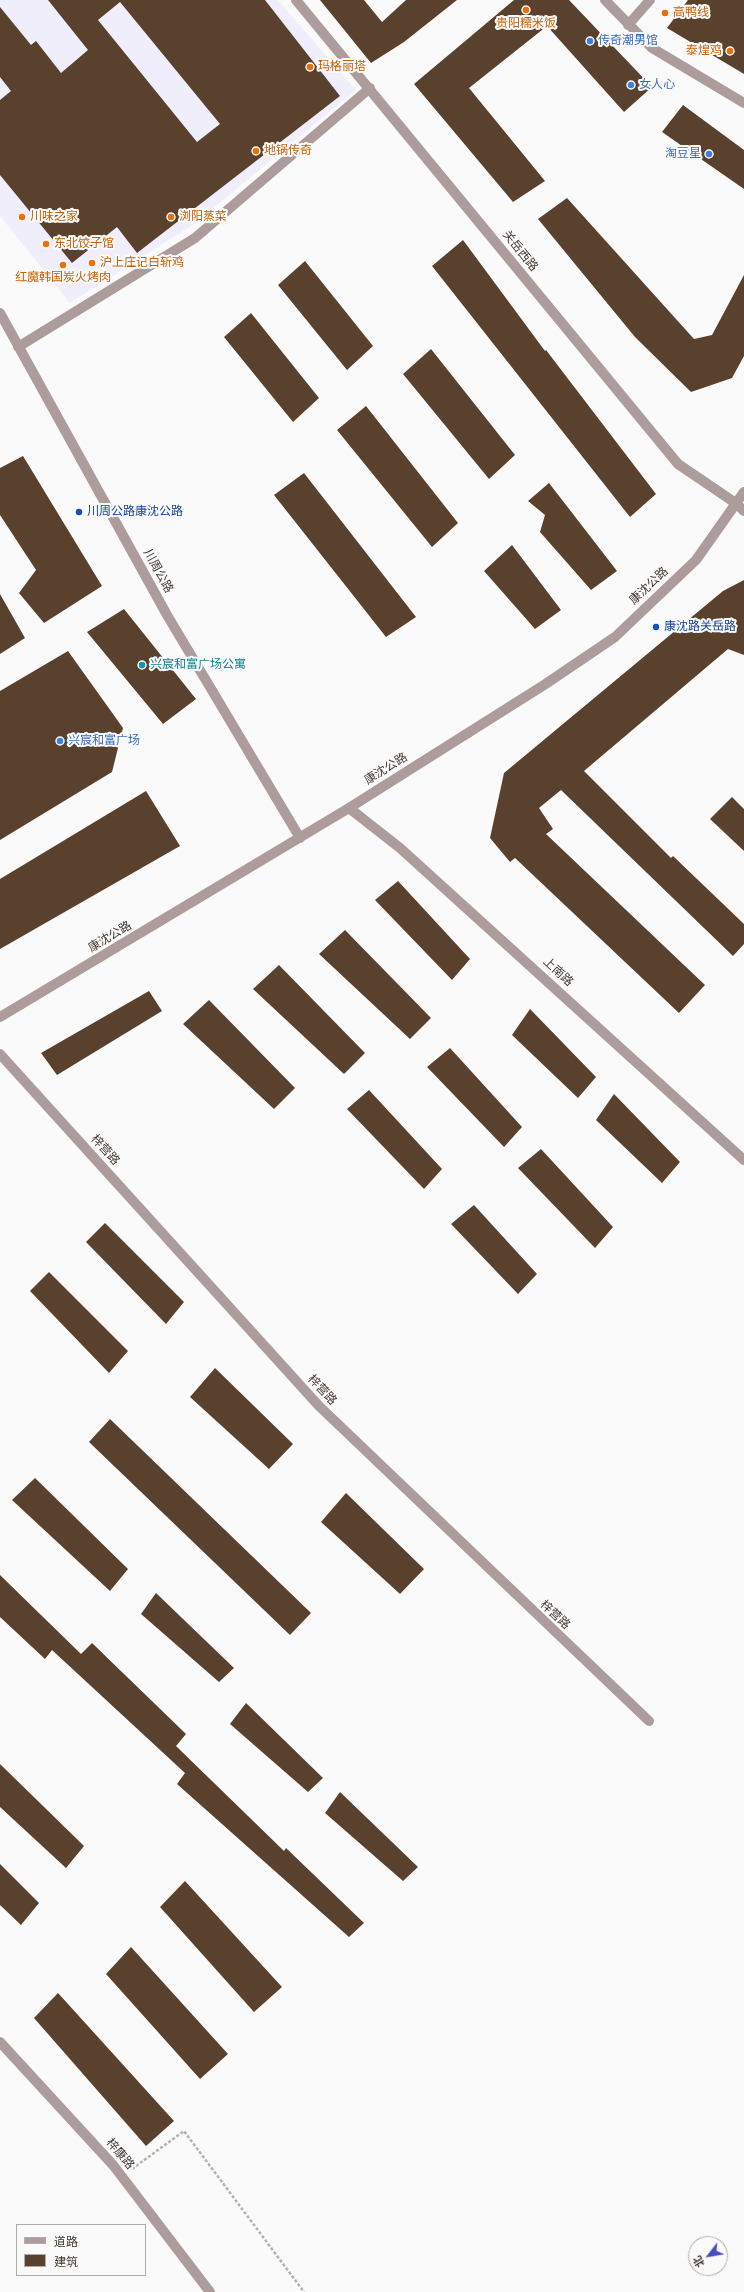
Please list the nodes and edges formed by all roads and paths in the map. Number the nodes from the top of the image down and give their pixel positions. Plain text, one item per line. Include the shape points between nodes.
1 (296, 0) edge
2 (605, 0) edge
3 (650, 0) edge
4 (628, 25) junction
5 (370, 88) junction
6 (744, 103) edge
7 (0, 313) edge
8 (18, 347) junction
9 (744, 492) edge
10 (740, 507) edge
11 (349, 808) junction
12 (300, 838) junction
13 (0, 1017) edge
14 (0, 1054) edge
15 (744, 1160) edge
16 (649, 1721) dead end
17 (0, 2042) edge
18 (122, 2176) junction
19 (210, 2292) edge
20 (304, 2292) edge

1 - 5 street, 关岳西路
2 - 4 street
3 - 4 street
4 - 6 street via 652,48
5 - 8 street via 195,238
5 - 10 street, 关岳西路 via 678,464
7 - 8 street, 川周公路
8 - 12 street, 川周公路 via 167,614
9 - 10 street, 康沈公路
10 - 11 street, 康沈公路 via 696,560 615,637
11 - 12 street, 康沈公路
11 - 15 street, 上南路 via 400,848
12 - 13 street, 康沈公路
14 - 16 street, 梓营路 via 319,1406
17 - 18 street, 梓康路
18 - 19 street, 梓康路
18 - 20 path via 184,2131

